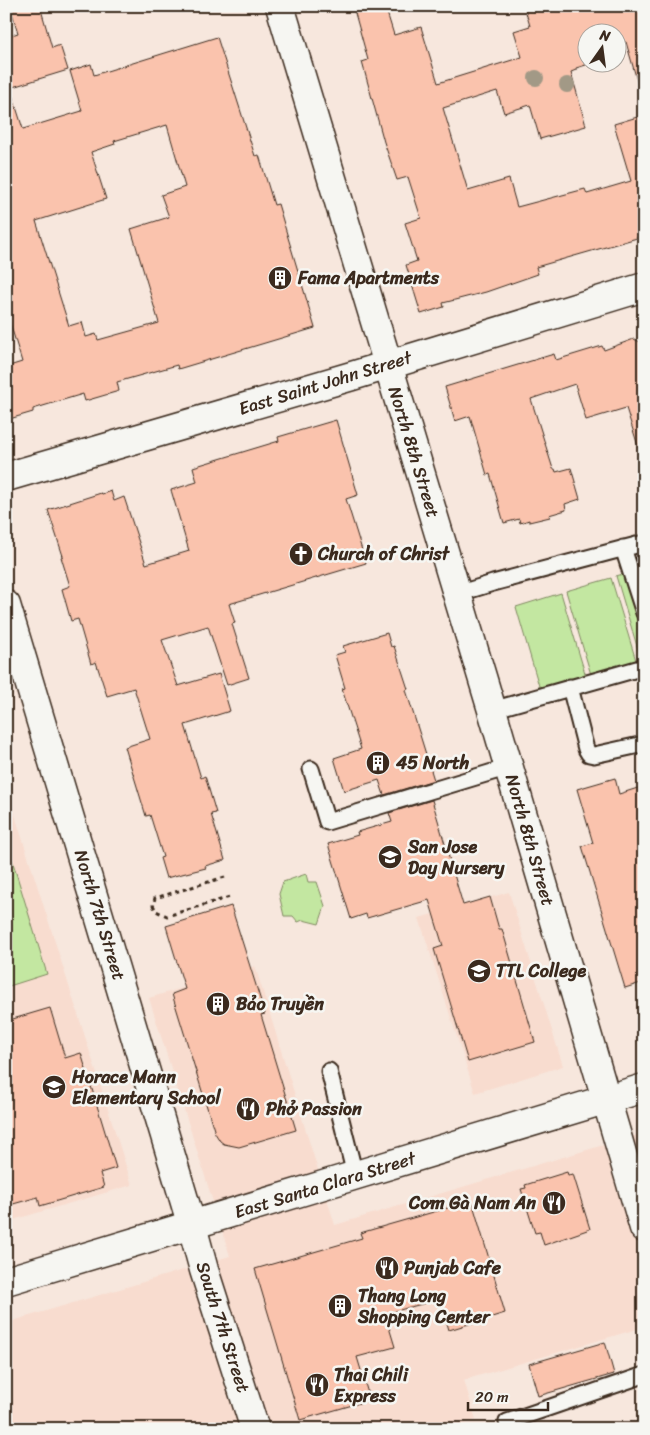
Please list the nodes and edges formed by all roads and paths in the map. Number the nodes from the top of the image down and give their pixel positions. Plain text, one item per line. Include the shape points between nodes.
1 (280, 6) edge
2 (644, 287) edge
3 (387, 366) junction
4 (6, 477) edge
5 (644, 543) edge
6 (623, 548) junction
7 (457, 594) junction
8 (6, 605) edge
9 (644, 613) edge
10 (644, 667) edge
11 (16, 668) edge
12 (570, 687) junction
13 (492, 710) junction
14 (644, 744) edge
15 (509, 766) junction
16 (311, 769) dead end
17 (225, 877) dead end
18 (230, 897) dead end
19 (329, 1071) dead end
20 (644, 1088) edge
21 (606, 1100) junction
22 (355, 1176) junction
23 (192, 1226) junction
24 (644, 1228) edge
25 (6, 1281) edge
26 (644, 1375) edge
27 (506, 1422) dead end
28 (255, 1429) edge

1 - 3 street, North 8th Street
2 - 3 street, East Saint John Street
3 - 4 street, East Saint John Street
3 - 7 street, North 8th Street
5 - 6 lane
6 - 7 lane
6 - 9 lane
7 - 13 street, North 8th Street
8 - 11 street, North 7th Street
10 - 12 lane
11 - 23 street, North 7th Street
12 - 13 lane
12 - 14 lane via 589,754
13 - 15 street, North 8th Street
15 - 16 lane via 327,822
15 - 21 street, North 8th Street
17 - 18 path via 155,898 153,905 156,911 167,916
19 - 22 lane
20 - 21 street, East Santa Clara Street
21 - 22 street, East Santa Clara Street
21 - 24 street, North 8th Street
22 - 23 street, East Santa Clara Street
23 - 25 street, East Santa Clara Street
23 - 28 street, South 7th Street
26 - 27 lane

